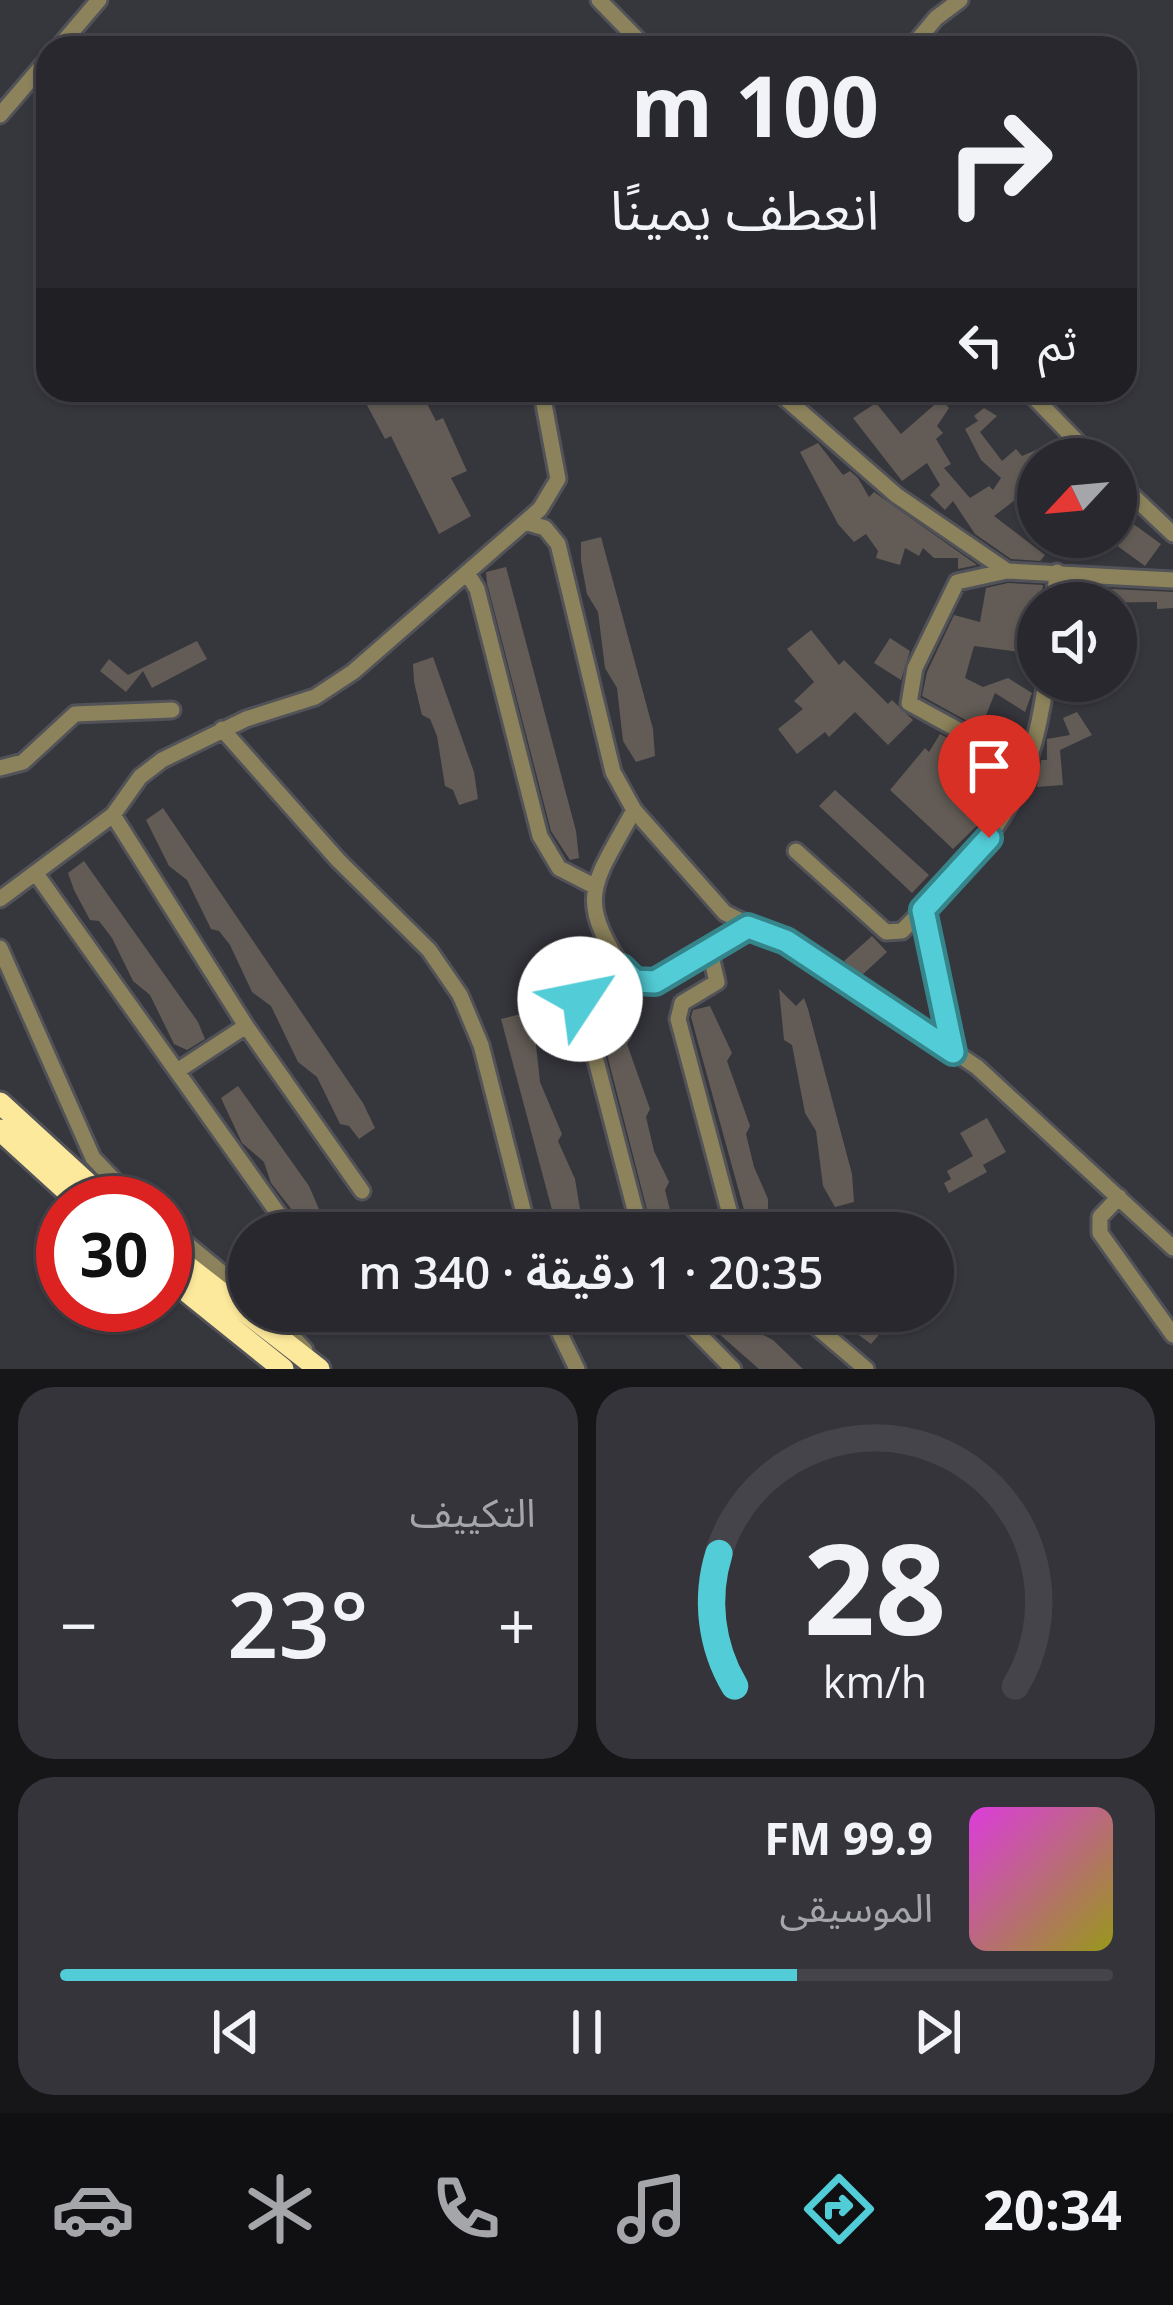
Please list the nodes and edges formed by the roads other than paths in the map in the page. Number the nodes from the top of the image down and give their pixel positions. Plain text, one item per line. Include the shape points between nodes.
1 (99, 0) edge
2 (599, 0) edge
3 (960, 0) edge
4 (68, 36) edge
5 (631, 36) edge
6 (921, 36) edge
7 (36, 73) edge
8 (0, 115) edge
9 (545, 402) edge
10 (790, 402) edge
11 (1039, 402) edge
12 (1074, 438) edge
13 (1137, 500) edge
14 (525, 522) junction
15 (1173, 534) edge
16 (1007, 571) junction
17 (1057, 572) junction
18 (467, 573) junction
19 (1173, 580) edge
20 (1056, 582) edge
21 (1042, 702) edge
22 (172, 710) dead end
23 (222, 729) junction
24 (0, 768) edge
25 (1028, 768) junction
26 (634, 810) junction
27 (113, 815) junction
28 (796, 851) dead end
29 (37, 875) junction
30 (594, 886) junction
31 (0, 899) edge
32 (923, 910) junction
33 (748, 927) junction
34 (0, 948) edge
35 (709, 948) junction
36 (622, 968) junction
37 (246, 1026) junction
38 (953, 1052) junction
39 (177, 1071) junction
40 (0, 1103) edge
41 (0, 1130) edge
42 (50, 1176) edge
43 (80, 1176) edge
44 (110, 1176) edge
45 (362, 1190) dead end
46 (1119, 1198) junction
47 (277, 1212) edge
48 (524, 1212) edge
49 (636, 1212) edge
50 (729, 1212) edge
51 (192, 1248) edge
52 (1173, 1248) edge
53 (192, 1270) edge
54 (228, 1277) edge
55 (192, 1296) edge
56 (287, 1332) edge
57 (559, 1332) edge
58 (697, 1332) edge
59 (823, 1332) edge
60 (1173, 1335) edge
61 (318, 1368) edge
62 (283, 1369) edge
63 (577, 1369) edge
64 (733, 1369) edge
65 (866, 1369) edge

1 - 4 street
2 - 5 street
3 - 6 street
7 - 8 street
9 - 14 street via 558,479
10 - 16 street via 896,495
11 - 12 street
13 - 15 street
14 - 18 street
14 - 26 street via 558,544 613,772
16 - 17 street
16 - 25 street via 957,583 907,696 924,716
17 - 19 street
17 - 20 street
18 - 23 street via 315,697
18 - 30 street via 540,836 559,868
21 - 25 street
22 - 24 street via 75,714 23,762
23 - 27 street via 151,769
23 - 48 street via 429,950 460,994
25 - 32 street via 1001,823
26 - 30 street
26 - 33 street via 716,903
27 - 29 street
27 - 37 street
28 - 32 street via 886,932 902,931
29 - 31 street
29 - 39 street
30 - 36 street via 593,914
32 - 38 street
33 - 35 street
33 - 38 street via 786,941
34 - 44 street via 93,1158
35 - 36 street via 655,982 635,981
35 - 50 street via 717,982 682,1003 678,1019
36 - 49 street via 589,980 580,999
37 - 39 street
37 - 45 street
38 - 46 street via 1018,1101
39 - 47 street
40 - 43 highway
41 - 42 highway
46 - 52 street
46 - 60 street via 1100,1217 1100,1233
51 - 54 street
53 - 61 highway
55 - 62 highway
56 - 61 street
57 - 63 street
58 - 64 street
59 - 65 street

